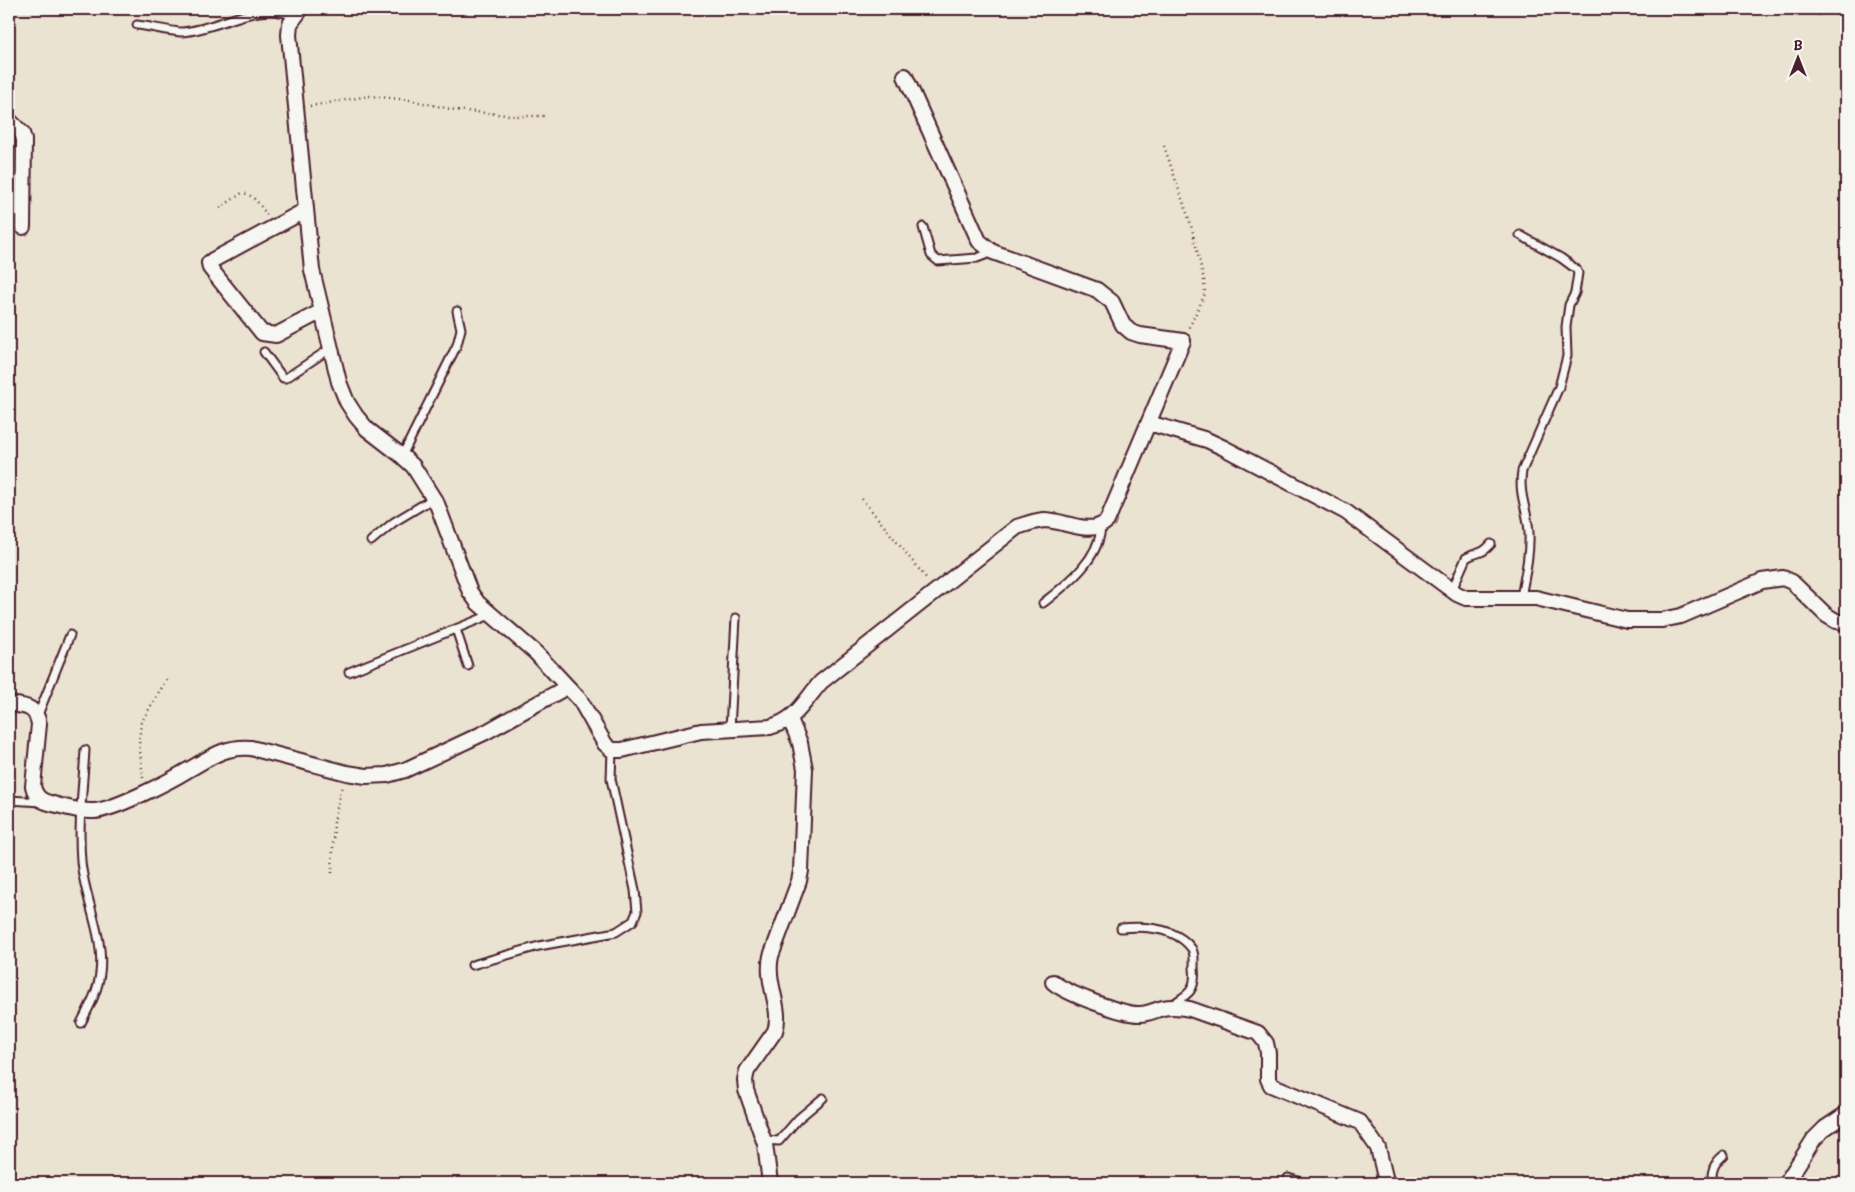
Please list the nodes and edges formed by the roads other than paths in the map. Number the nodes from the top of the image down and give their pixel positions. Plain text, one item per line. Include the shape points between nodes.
1 (298, 12) edge
2 (136, 25) dead end
3 (905, 76) dead end
4 (9, 120) edge
5 (306, 210) junction
6 (23, 227) dead end
7 (922, 227) dead end
8 (1520, 235) dead end
9 (993, 252) junction
10 (457, 310) dead end
11 (322, 311) junction
12 (331, 348) junction
13 (264, 352) dead end
14 (1149, 423) junction
15 (402, 456) junction
16 (434, 498) junction
17 (1100, 528) junction
18 (371, 541) dead end
19 (1491, 544) dead end
20 (1452, 590) junction
21 (1521, 596) junction
22 (1043, 603) dead end
23 (490, 615) junction
24 (736, 618) dead end
25 (1846, 623) edge
26 (456, 629) junction
27 (70, 635) dead end
28 (468, 666) dead end
29 (349, 672) dead end
30 (567, 687) junction
31 (9, 704) edge
32 (38, 715) junction
33 (790, 719) junction
34 (730, 729) junction
35 (84, 750) dead end
36 (612, 750) junction
37 (9, 800) edge
38 (43, 802) junction
39 (82, 812) junction
40 (1121, 928) dead end
41 (472, 965) dead end
42 (1053, 982) dead end
43 (1170, 1007) junction
44 (81, 1023) dead end
45 (823, 1098) dead end
46 (1846, 1114) edge
47 (764, 1140) junction
48 (1724, 1155) dead end
49 (1288, 1178) dead end
50 (770, 1183) edge
51 (1305, 1183) edge
52 (1385, 1183) edge
53 (1712, 1183) edge
54 (1786, 1183) edge

1 - 2 lane via 263,9 180,32
1 - 5 street via 290,24 289,35
3 - 9 street via 978,240
4 - 6 street via 22,133 24,140
5 - 11 street via 312,270
5 - 11 street via 209,264 257,329 267,335 276,336
7 - 9 lane via 931,255 938,261 977,258
8 - 21 lane via 1561,258 1578,273 1566,328 1568,356 1559,387 1522,471 1520,485 1529,535
9 - 14 street via 1098,290 1112,302 1123,325 1131,332 1183,341
10 - 15 lane via 461,329 457,345
11 - 12 street
12 - 13 lane via 286,378
12 - 15 street via 339,382 356,416 367,429
14 - 17 street via 1107,521
14 - 20 street via 1207,440 1346,512
15 - 16 street via 413,466
16 - 18 lane via 394,522
16 - 23 street via 470,592
17 - 22 lane via 1098,541 1080,572
17 - 33 street via 1045,520 1018,527 821,682
19 - 20 lane via 1481,554 1466,558
20 - 21 street via 1475,599
21 - 25 street via 1627,620 1662,620 1681,616 1762,581 1783,578 1792,582 1826,615
23 - 26 lane
23 - 30 street via 536,653
24 - 34 lane
26 - 28 lane
26 - 29 lane
27 - 32 lane
30 - 36 street via 586,709 605,744
30 - 39 street via 486,732 406,770 387,775 347,773 238,747 223,750 184,773 111,807
31 - 32 street via 32,709
32 - 38 street via 32,786 35,795
33 - 34 street via 770,727
33 - 47 street via 804,762 801,871 769,966 778,1024 747,1071 745,1080
34 - 36 street via 700,731
35 - 39 lane
36 - 41 lane via 611,779 635,890 637,912 633,921 616,932 539,946
37 - 38 lane
38 - 39 street
39 - 44 lane via 83,884 98,941 100,973 93,1000
40 - 43 lane via 1163,930 1177,936 1192,950 1194,985
42 - 43 street via 1115,1011 1142,1014
43 - 52 street via 1190,1009 1258,1033 1266,1043 1271,1085 1360,1122 1378,1148
45 - 47 lane via 779,1141
46 - 54 street via 1824,1128 1814,1139
47 - 50 street
48 - 53 lane via 1715,1162
49 - 51 lane

